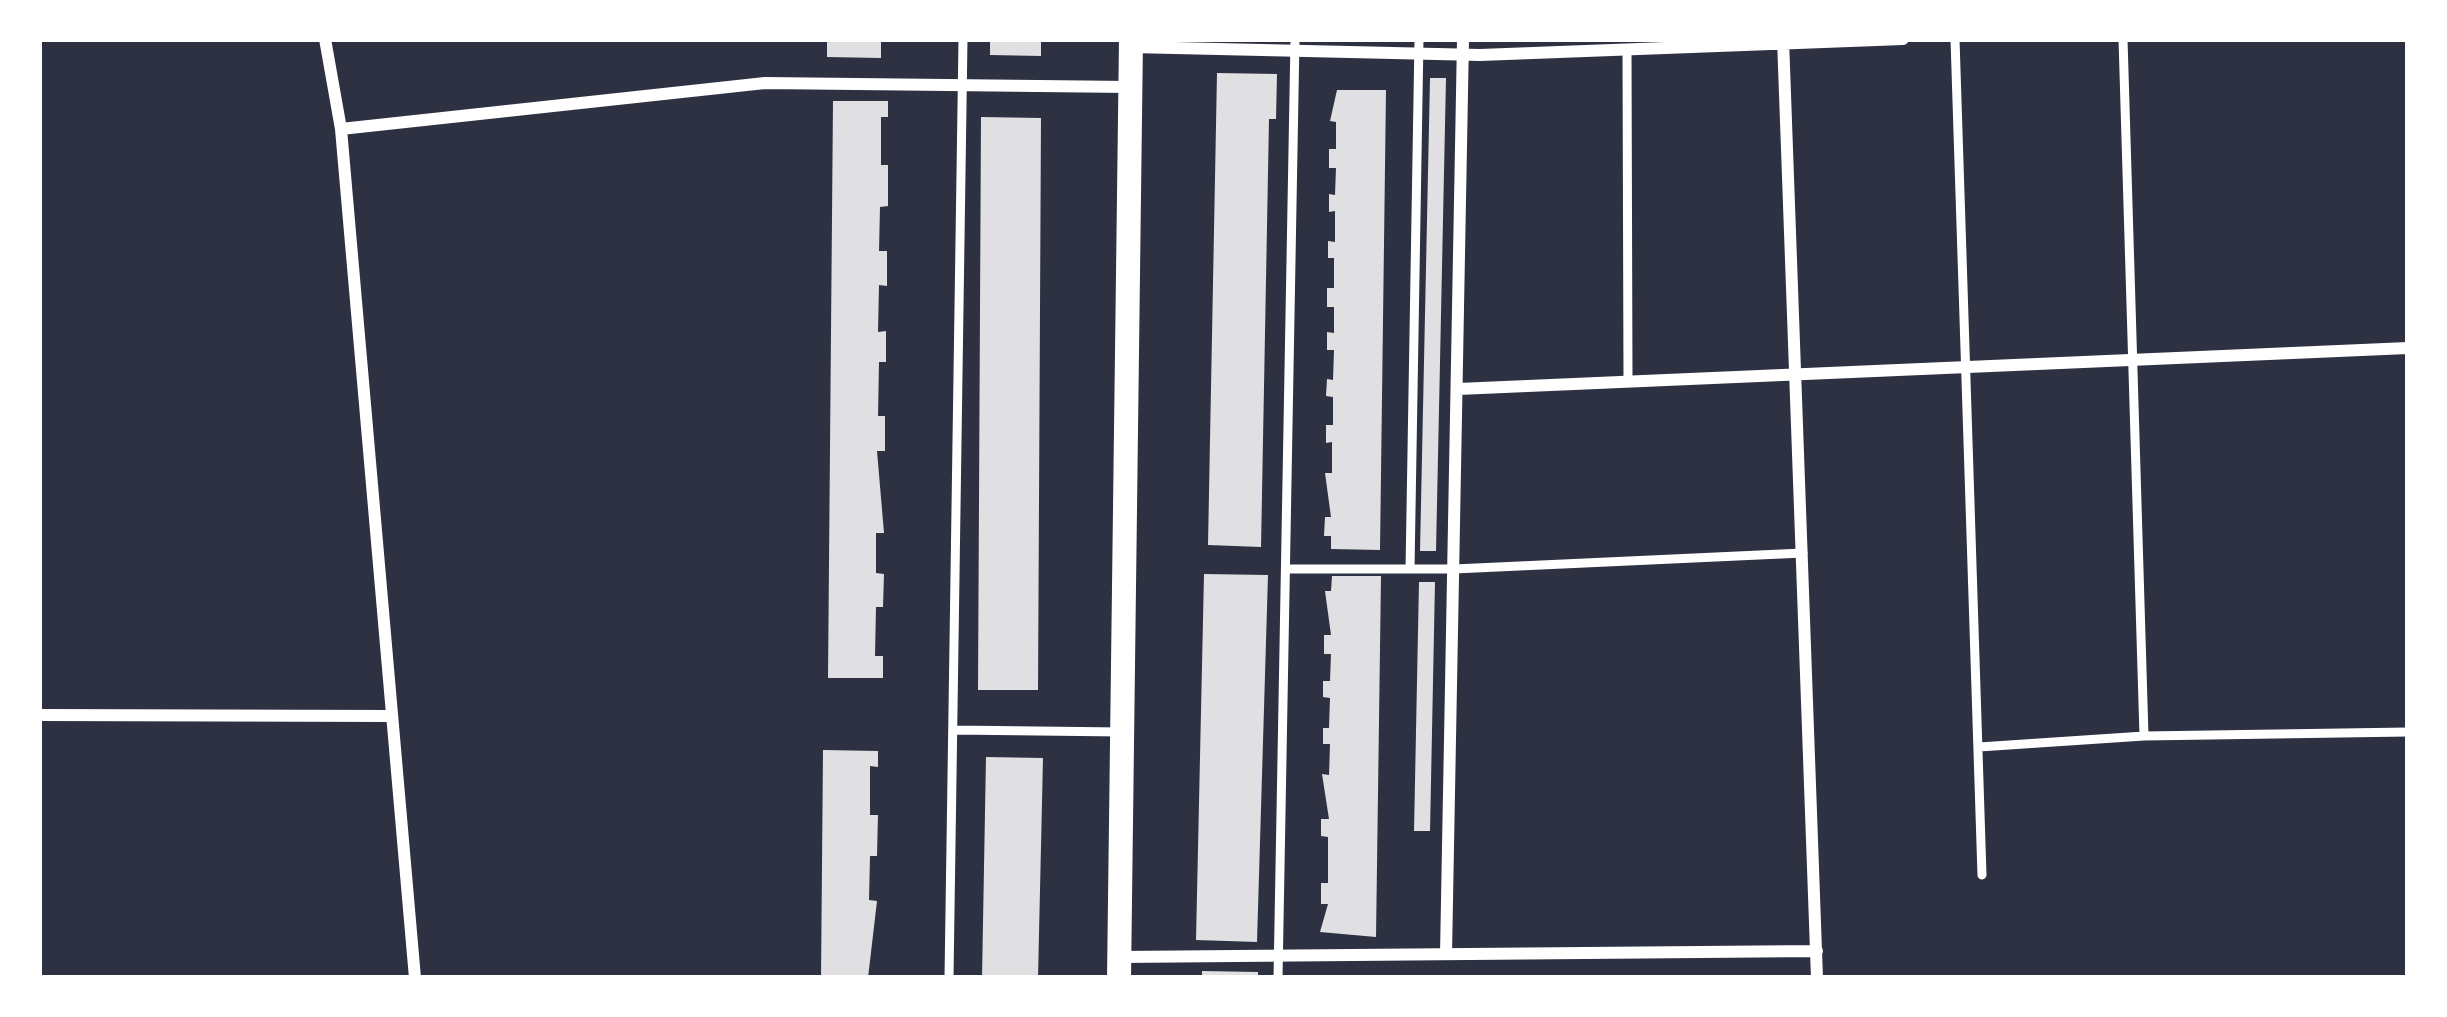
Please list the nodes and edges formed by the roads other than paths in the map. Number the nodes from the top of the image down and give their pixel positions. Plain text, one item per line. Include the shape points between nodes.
1 (325, 39) edge
2 (963, 39) edge
3 (1463, 39) edge
4 (1903, 39) edge
5 (1955, 39) edge
6 (2122, 39) edge
7 (1783, 41) edge
8 (1131, 43) edge
9 (1295, 45) edge
10 (1419, 46) edge
11 (1635, 46) edge
12 (1462, 55) junction
13 (962, 85) junction
14 (1131, 88) junction
15 (341, 129) junction
16 (2408, 348) edge
17 (2134, 360) junction
18 (1966, 367) junction
19 (1796, 374) junction
20 (1628, 382) junction
21 (1458, 389) junction
22 (1803, 553) junction
23 (1454, 568) junction
24 (1286, 569) junction
25 (1410, 569) junction
26 (39, 715) edge
27 (392, 716) junction
28 (953, 730) junction
29 (1123, 732) junction
30 (2408, 732) edge
31 (2144, 736) junction
32 (1979, 747) junction
33 (1982, 875) dead end
34 (1817, 951) junction
35 (1446, 954) junction
36 (1279, 955) junction
37 (1120, 967) edge
38 (415, 978) edge
39 (949, 978) edge
40 (1278, 978) edge
41 (1817, 978) edge

1 - 15 street
2 - 13 lane
3 - 12 street
4 - 7 street
5 - 18 lane
6 - 17 lane
7 - 11 street
7 - 19 street
8 - 9 street
8 - 14 main road
9 - 10 street
9 - 24 lane
10 - 12 street
10 - 25 lane
11 - 12 street
11 - 20 lane
12 - 21 street
13 - 14 street
13 - 15 street via 765,82
13 - 28 lane
14 - 29 main road
15 - 27 street
16 - 17 street
17 - 18 street
17 - 31 lane
18 - 19 street
18 - 32 lane
19 - 20 street
19 - 22 street
20 - 21 street
21 - 23 street
22 - 23 lane
22 - 34 street
23 - 25 lane
23 - 35 street
24 - 25 lane
24 - 36 lane
26 - 27 street
27 - 38 street
28 - 29 lane
28 - 39 lane
29 - 37 main road
30 - 31 lane
31 - 32 lane
32 - 33 lane
34 - 35 street
34 - 41 street
35 - 36 street
36 - 37 street
36 - 40 lane

